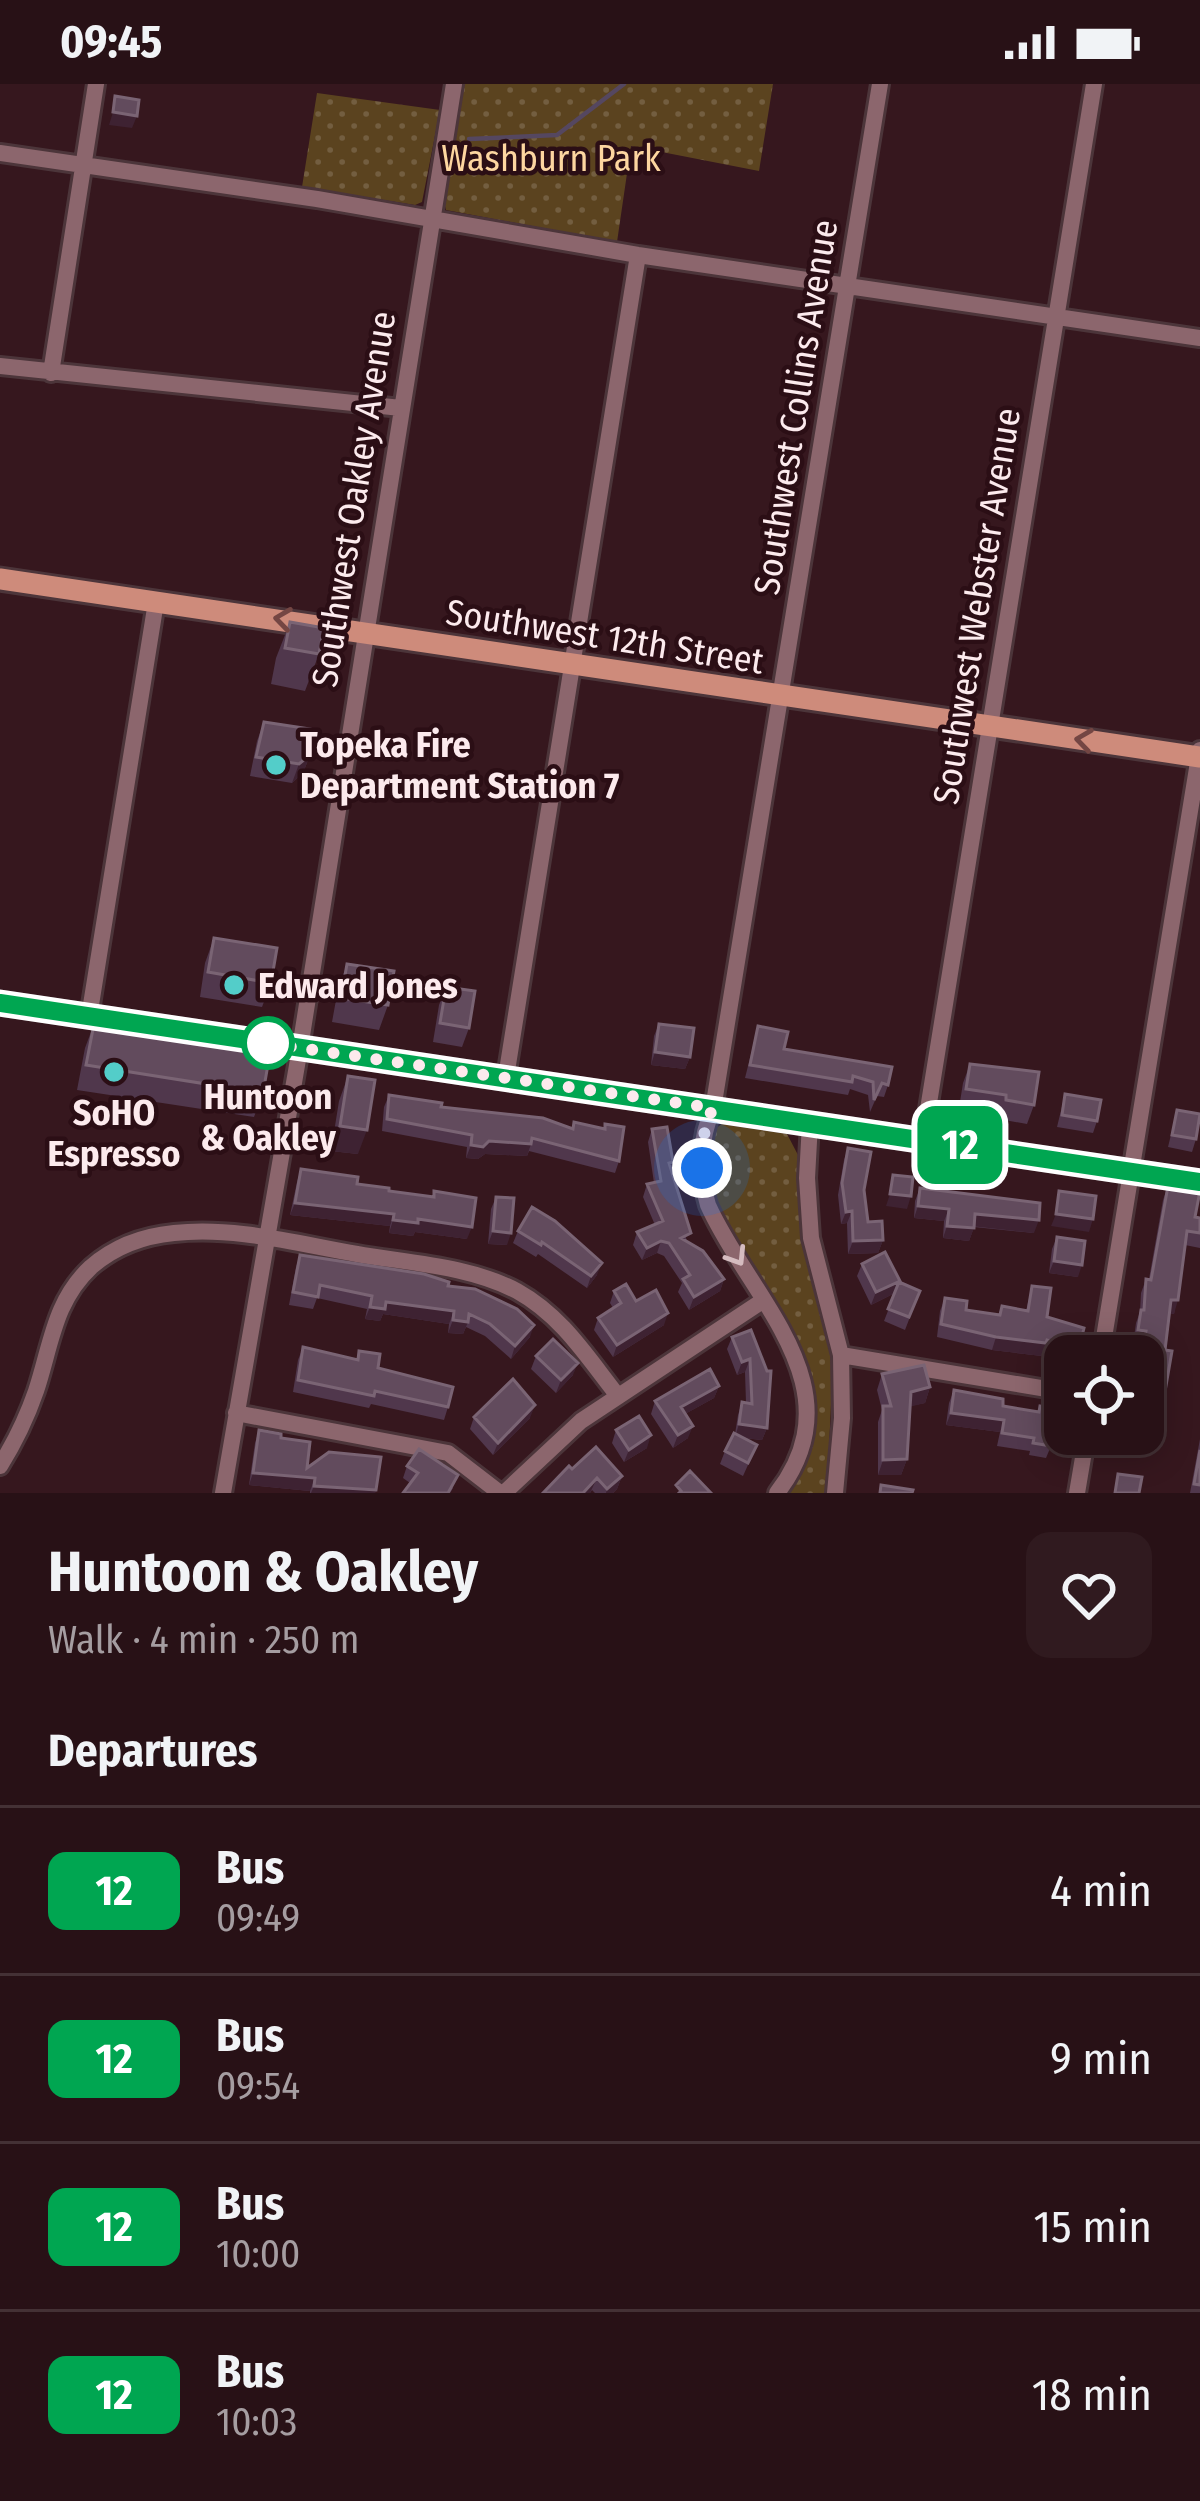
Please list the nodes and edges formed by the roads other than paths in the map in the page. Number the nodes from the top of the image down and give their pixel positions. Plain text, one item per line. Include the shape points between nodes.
1 (96, 84) edge
2 (454, 84) edge
3 (880, 84) edge
4 (1094, 84) edge
5 (0, 153) edge
6 (83, 165) junction
7 (432, 218) junction
8 (638, 254) junction
9 (848, 284) junction
10 (1058, 316) junction
11 (1200, 338) edge
12 (0, 366) edge
13 (51, 374) junction
14 (401, 408) junction
15 (0, 579) edge
16 (156, 602) junction
17 (365, 632) junction
18 (573, 665) junction
19 (781, 695) junction
20 (988, 726) junction
21 (1200, 754) edge
22 (0, 1003) edge
23 (89, 1017) junction
24 (300, 1048) junction
25 (506, 1077) junction
26 (713, 1108) junction
27 (810, 1123) junction
28 (923, 1140) junction
29 (1131, 1172) junction
30 (1200, 1182) edge
31 (266, 1238) junction
32 (764, 1300) junction
33 (1104, 1335) edge
34 (841, 1355) junction
35 (1044, 1389) edge
36 (618, 1396) junction
37 (236, 1413) junction
38 (1083, 1455) edge
39 (0, 1466) edge
40 (223, 1493) edge
41 (502, 1493) edge
42 (777, 1493) edge
43 (835, 1493) edge
44 (1077, 1493) edge

1 - 6 street
2 - 7 street, Southwest Oakley Avenue
3 - 9 street, Southwest Collins Avenue
4 - 10 street, Southwest Webster Avenue
5 - 6 street
6 - 7 street
6 - 13 street
7 - 8 street
7 - 14 street, Southwest Oakley Avenue
8 - 9 street
8 - 18 street
9 - 10 street
9 - 19 street, Southwest Collins Avenue
10 - 11 street
10 - 20 street, Southwest Webster Avenue
12 - 13 street
13 - 14 street
14 - 17 street, Southwest Oakley Avenue
15 - 16 main road, Southwest 12th Street
17 -> 16 main road, Southwest 12th Street
16 - 23 street
17 - 18 main road, Southwest 12th Street
17 - 24 street, Southwest Oakley Avenue
18 - 19 main road, Southwest 12th Street
18 - 25 street
19 - 20 main road, Southwest 12th Street
19 - 26 street, Southwest Collins Avenue
21 -> 20 main road, Southwest 12th Street
20 - 28 street, Southwest Webster Avenue
21 - 29 street
22 - 23 main road
23 - 24 main road
24 - 25 main road
24 - 31 street, Southwest Oakley Avenue
25 - 26 main road
26 - 27 main road
26 -> 32 street, Southwest Collins Avenue via 703,1141 704,1189 717,1226
27 - 28 main road
27 - 34 street via 811,1238
28 - 29 main road
29 - 30 main road
29 - 33 street
31 - 36 street via 498,1282 546,1310
31 - 37 street, Southwest Oakley Avenue
31 - 39 street via 202,1231 148,1237 92,1266 57,1314 37,1389
32 - 36 street
32 - 42 street, Southwest Collins Avenue via 797,1358 806,1398 803,1443
34 - 35 street
34 - 43 street
36 - 41 street
37 - 40 street, Southwest Oakley Avenue
37 - 41 street via 448,1453
38 - 44 street

